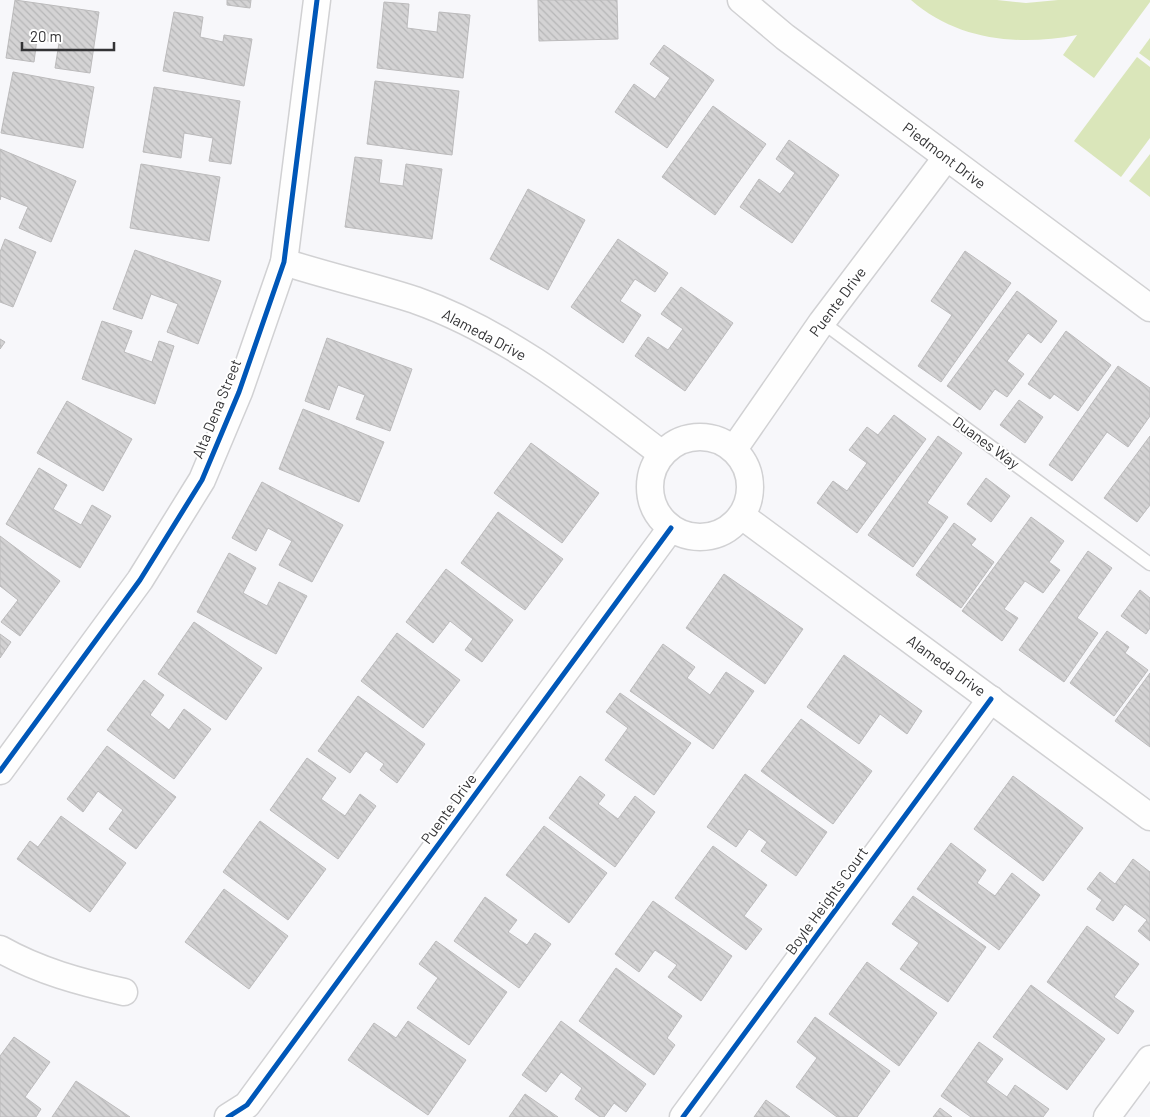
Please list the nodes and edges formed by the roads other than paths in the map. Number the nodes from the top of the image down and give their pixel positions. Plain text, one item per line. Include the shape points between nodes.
1 (317, 0) edge
2 (741, 0) edge
3 (946, 158) junction
4 (284, 262) junction
5 (1150, 308) edge
6 (822, 322) junction
7 (734, 449) junction
8 (662, 454) junction
9 (742, 516) junction
10 (671, 528) junction
11 (1150, 564) edge
12 (991, 699) junction
13 (0, 771) edge
14 (1150, 817) edge
15 (0, 949) edge
16 (124, 992) dead end
17 (1150, 1059) edge
18 (240, 1113) edge
19 (684, 1117) edge
20 (1107, 1117) edge

1 - 4 street, Alta Dena Street
2 - 3 street, Piedmont Drive
3 - 5 street, Piedmont Drive
3 - 6 street, Puente Drive
4 - 8 street, Alameda Drive via 416,301 472,326 577,390
4 - 13 street, Alta Dena Street via 239,392 202,480 140,580
6 - 7 street, Puente Drive
6 - 11 lane, Duanes Way
7 - 8 street via 714,438 692,437 680,440
7 - 9 street via 748,470 751,484 748,504
8 - 10 street via 652,471 649,491 654,507
9 - 10 street via 719,534 704,538 691,537
9 - 12 street, Alameda Drive
10 - 18 street, Puente Drive
12 - 14 street, Alameda Drive
12 - 19 street, Boyle Heights Court
15 - 16 street via 25,963 74,981
17 - 20 street

